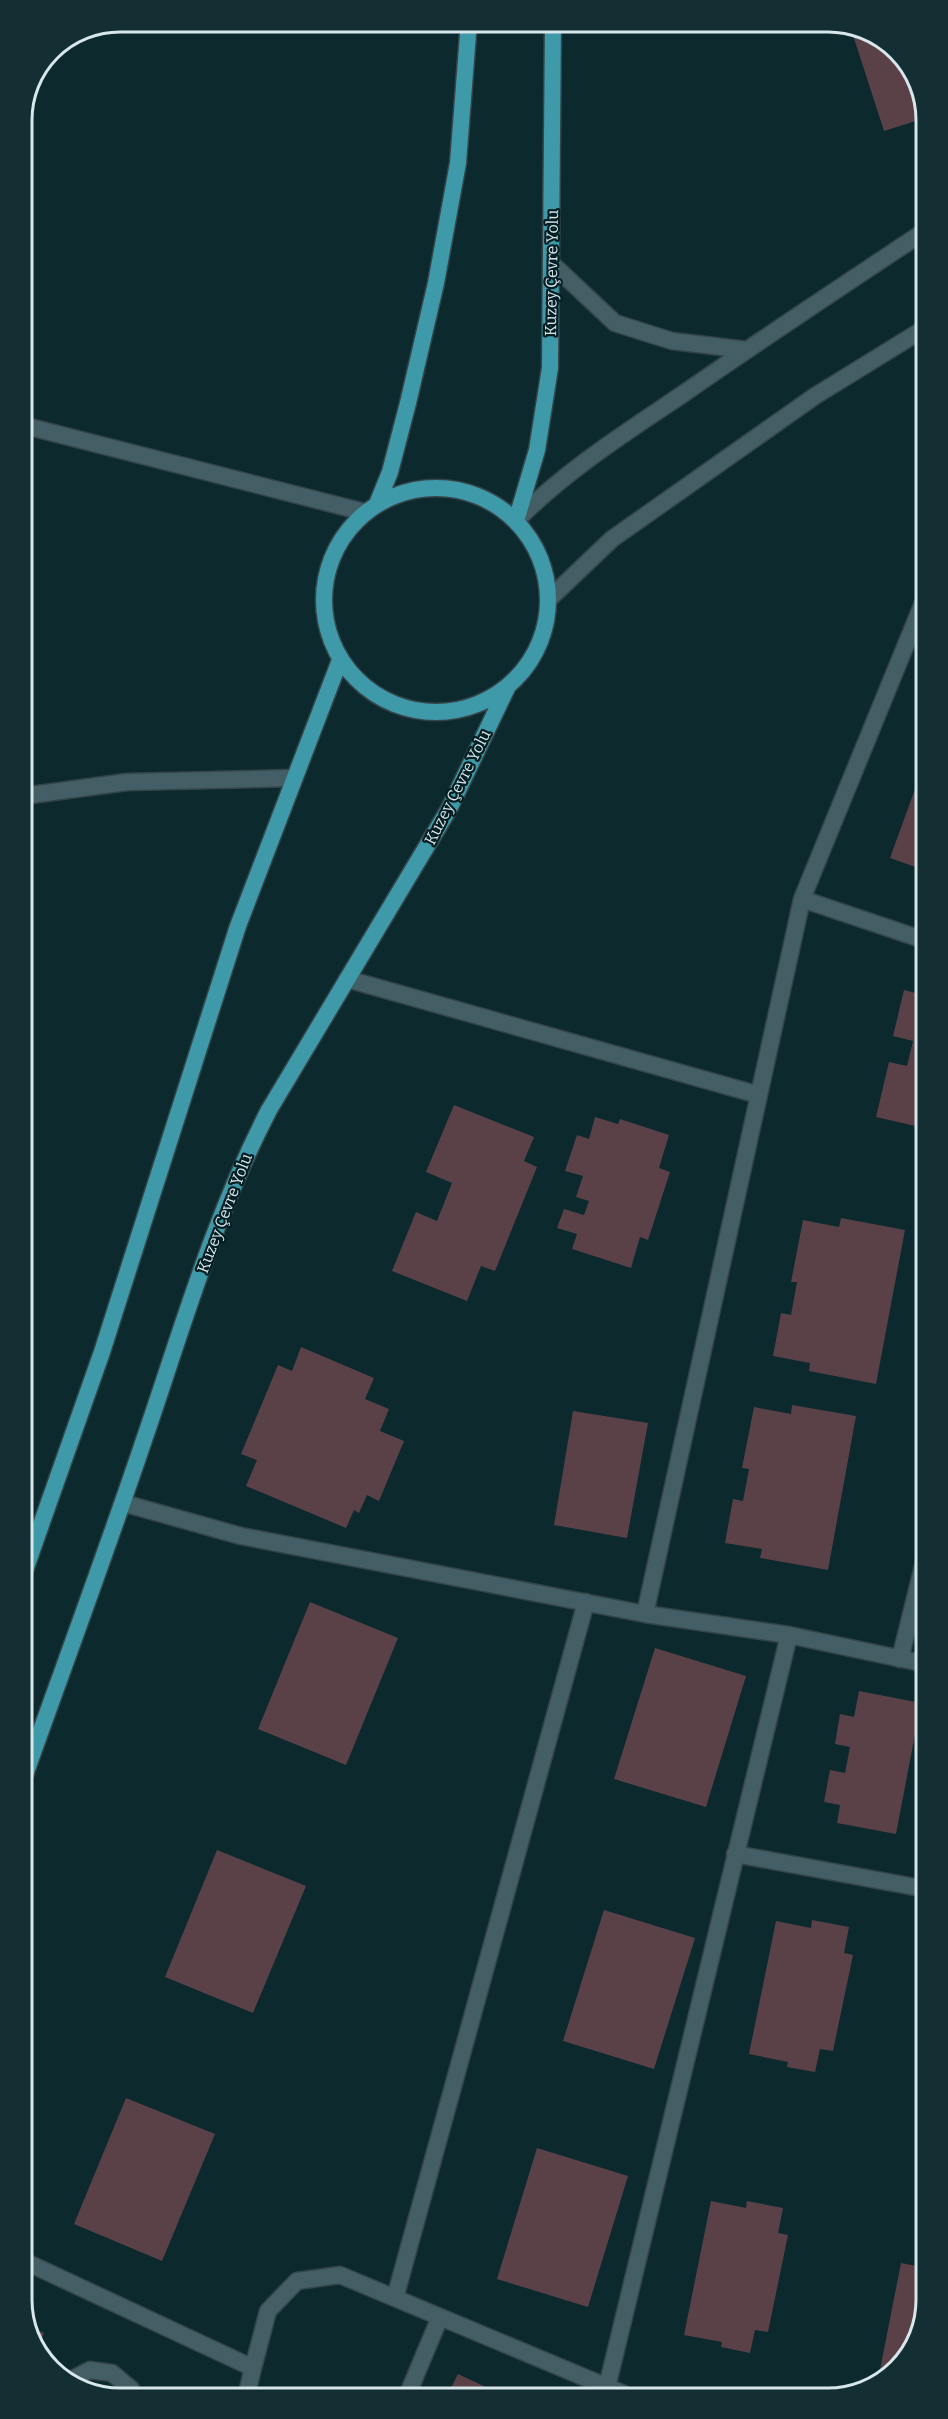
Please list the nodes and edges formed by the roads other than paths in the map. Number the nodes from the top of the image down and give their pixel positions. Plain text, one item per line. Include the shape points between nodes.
1 (468, 32) edge
2 (553, 32) edge
3 (916, 237) edge
4 (551, 263) junction
5 (916, 334) edge
6 (747, 350) junction
7 (32, 427) edge
8 (371, 508) junction
9 (516, 521) junction
10 (549, 598) junction
11 (916, 620) edge
12 (340, 660) junction
13 (507, 688) junction
14 (293, 778) junction
15 (32, 795) edge
16 (802, 899) junction
17 (916, 937) edge
18 (347, 979) junction
19 (759, 1095) junction
20 (123, 1503) junction
21 (31, 1553) edge
22 (916, 1594) edge
23 (585, 1602) junction
24 (645, 1614) junction
25 (789, 1635) junction
26 (900, 1659) junction
27 (916, 1662) edge
28 (31, 1758) edge
29 (735, 1854) junction
30 (916, 1887) edge
31 (31, 2264) edge
32 (395, 2298) junction
33 (440, 2317) junction
34 (253, 2368) junction
35 (76, 2376) edge
36 (129, 2387) edge
37 (248, 2387) edge
38 (410, 2387) edge
39 (608, 2387) joint

1 - 8 main road via 458,163 438,272 390,472
2 - 4 main road, Kuzey Çevre Yolu
3 - 6 street
4 - 6 street via 615,323 672,340
4 - 9 main road, Kuzey Çevre Yolu via 550,368 537,450
5 - 10 street via 815,396 622,532
6 - 9 street via 613,441 541,495
7 - 8 street
8 - 9 main road via 410,490 434,487 483,497
8 - 12 main road via 346,531 325,576 326,627
9 - 10 main road via 536,550
10 - 13 main road via 538,648
11 - 16 street
12 - 13 main road via 366,689 388,703 412,711 462,710
12 - 14 main road
13 - 18 main road, Kuzey Çevre Yolu via 449,809
14 - 15 street via 127,782
14 - 21 main road via 238,926 102,1352
16 - 17 street
16 - 19 street
18 - 19 street
18 - 20 main road, Kuzey Çevre Yolu via 243,1161 217,1225
19 - 24 street
20 - 23 street via 242,1536
20 - 28 main road, Kuzey Çevre Yolu
22 - 26 street
23 - 24 street
23 - 32 street
24 - 25 street
25 - 26 street
25 - 29 street
26 - 27 street
29 - 30 street
29 - 39 street
31 - 34 street
32 - 33 street
32 - 34 street via 340,2275 297,2281 268,2311
33 - 38 street
33 - 39 street
34 - 37 street
35 - 36 street via 90,2370 112,2373

